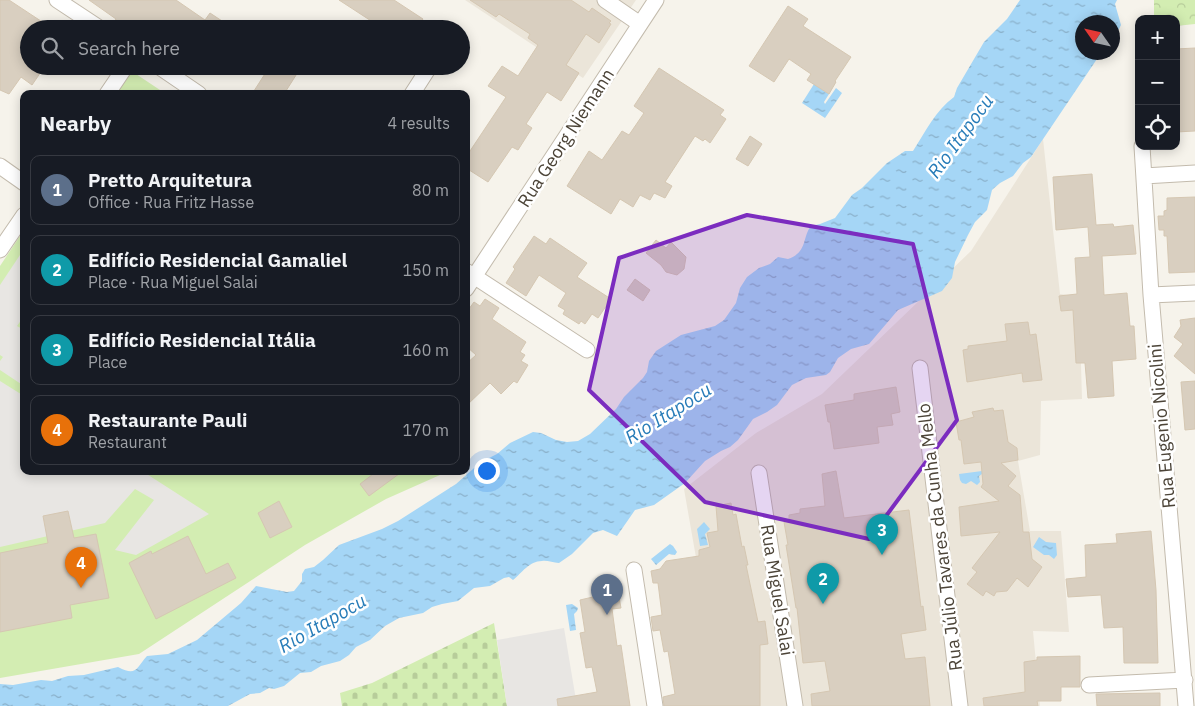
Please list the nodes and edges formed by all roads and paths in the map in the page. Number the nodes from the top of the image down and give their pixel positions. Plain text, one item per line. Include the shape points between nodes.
1 (57, 0) edge
2 (605, 0) edge
3 (656, 0) edge
4 (87, 20) edge
5 (640, 24) junction
6 (120, 75) edge
7 (171, 75) edge
8 (424, 75) edge
9 (110, 90) edge
10 (193, 90) edge
11 (415, 90) edge
12 (1142, 150) edge
13 (0, 166) edge
14 (1195, 173) edge
15 (1144, 176) junction
16 (20, 180) edge
17 (20, 221) edge
18 (0, 250) edge
19 (471, 274) edge
20 (1195, 293) edge
21 (1151, 295) junction
22 (587, 350) dead end
23 (920, 368) dead end
24 (759, 474) dead end
25 (634, 570) dead end
26 (1184, 680) junction
27 (1089, 685) dead end
28 (655, 706) edge
29 (795, 706) edge
30 (960, 706) edge
31 (1186, 706) edge

1 - 4 street
2 - 5 street
3 - 5 street, Rua Georg Niemann
5 - 19 street, Rua Georg Niemann
6 - 9 street
7 - 10 street
8 - 11 street
12 - 15 street, Rua Eugenio Nicolini
13 - 16 street
14 - 15 street
15 - 21 street, Rua Eugenio Nicolini
17 - 18 street
19 - 22 street
20 - 21 street
21 - 26 street, Rua Eugenio Nicolini
23 - 30 street, Rua Júlio Tavares da Cunha Mello
24 - 29 street, Rua Miguel Salai
25 - 28 street
26 - 27 street
26 - 31 street, Rua Eugenio Nicolini

